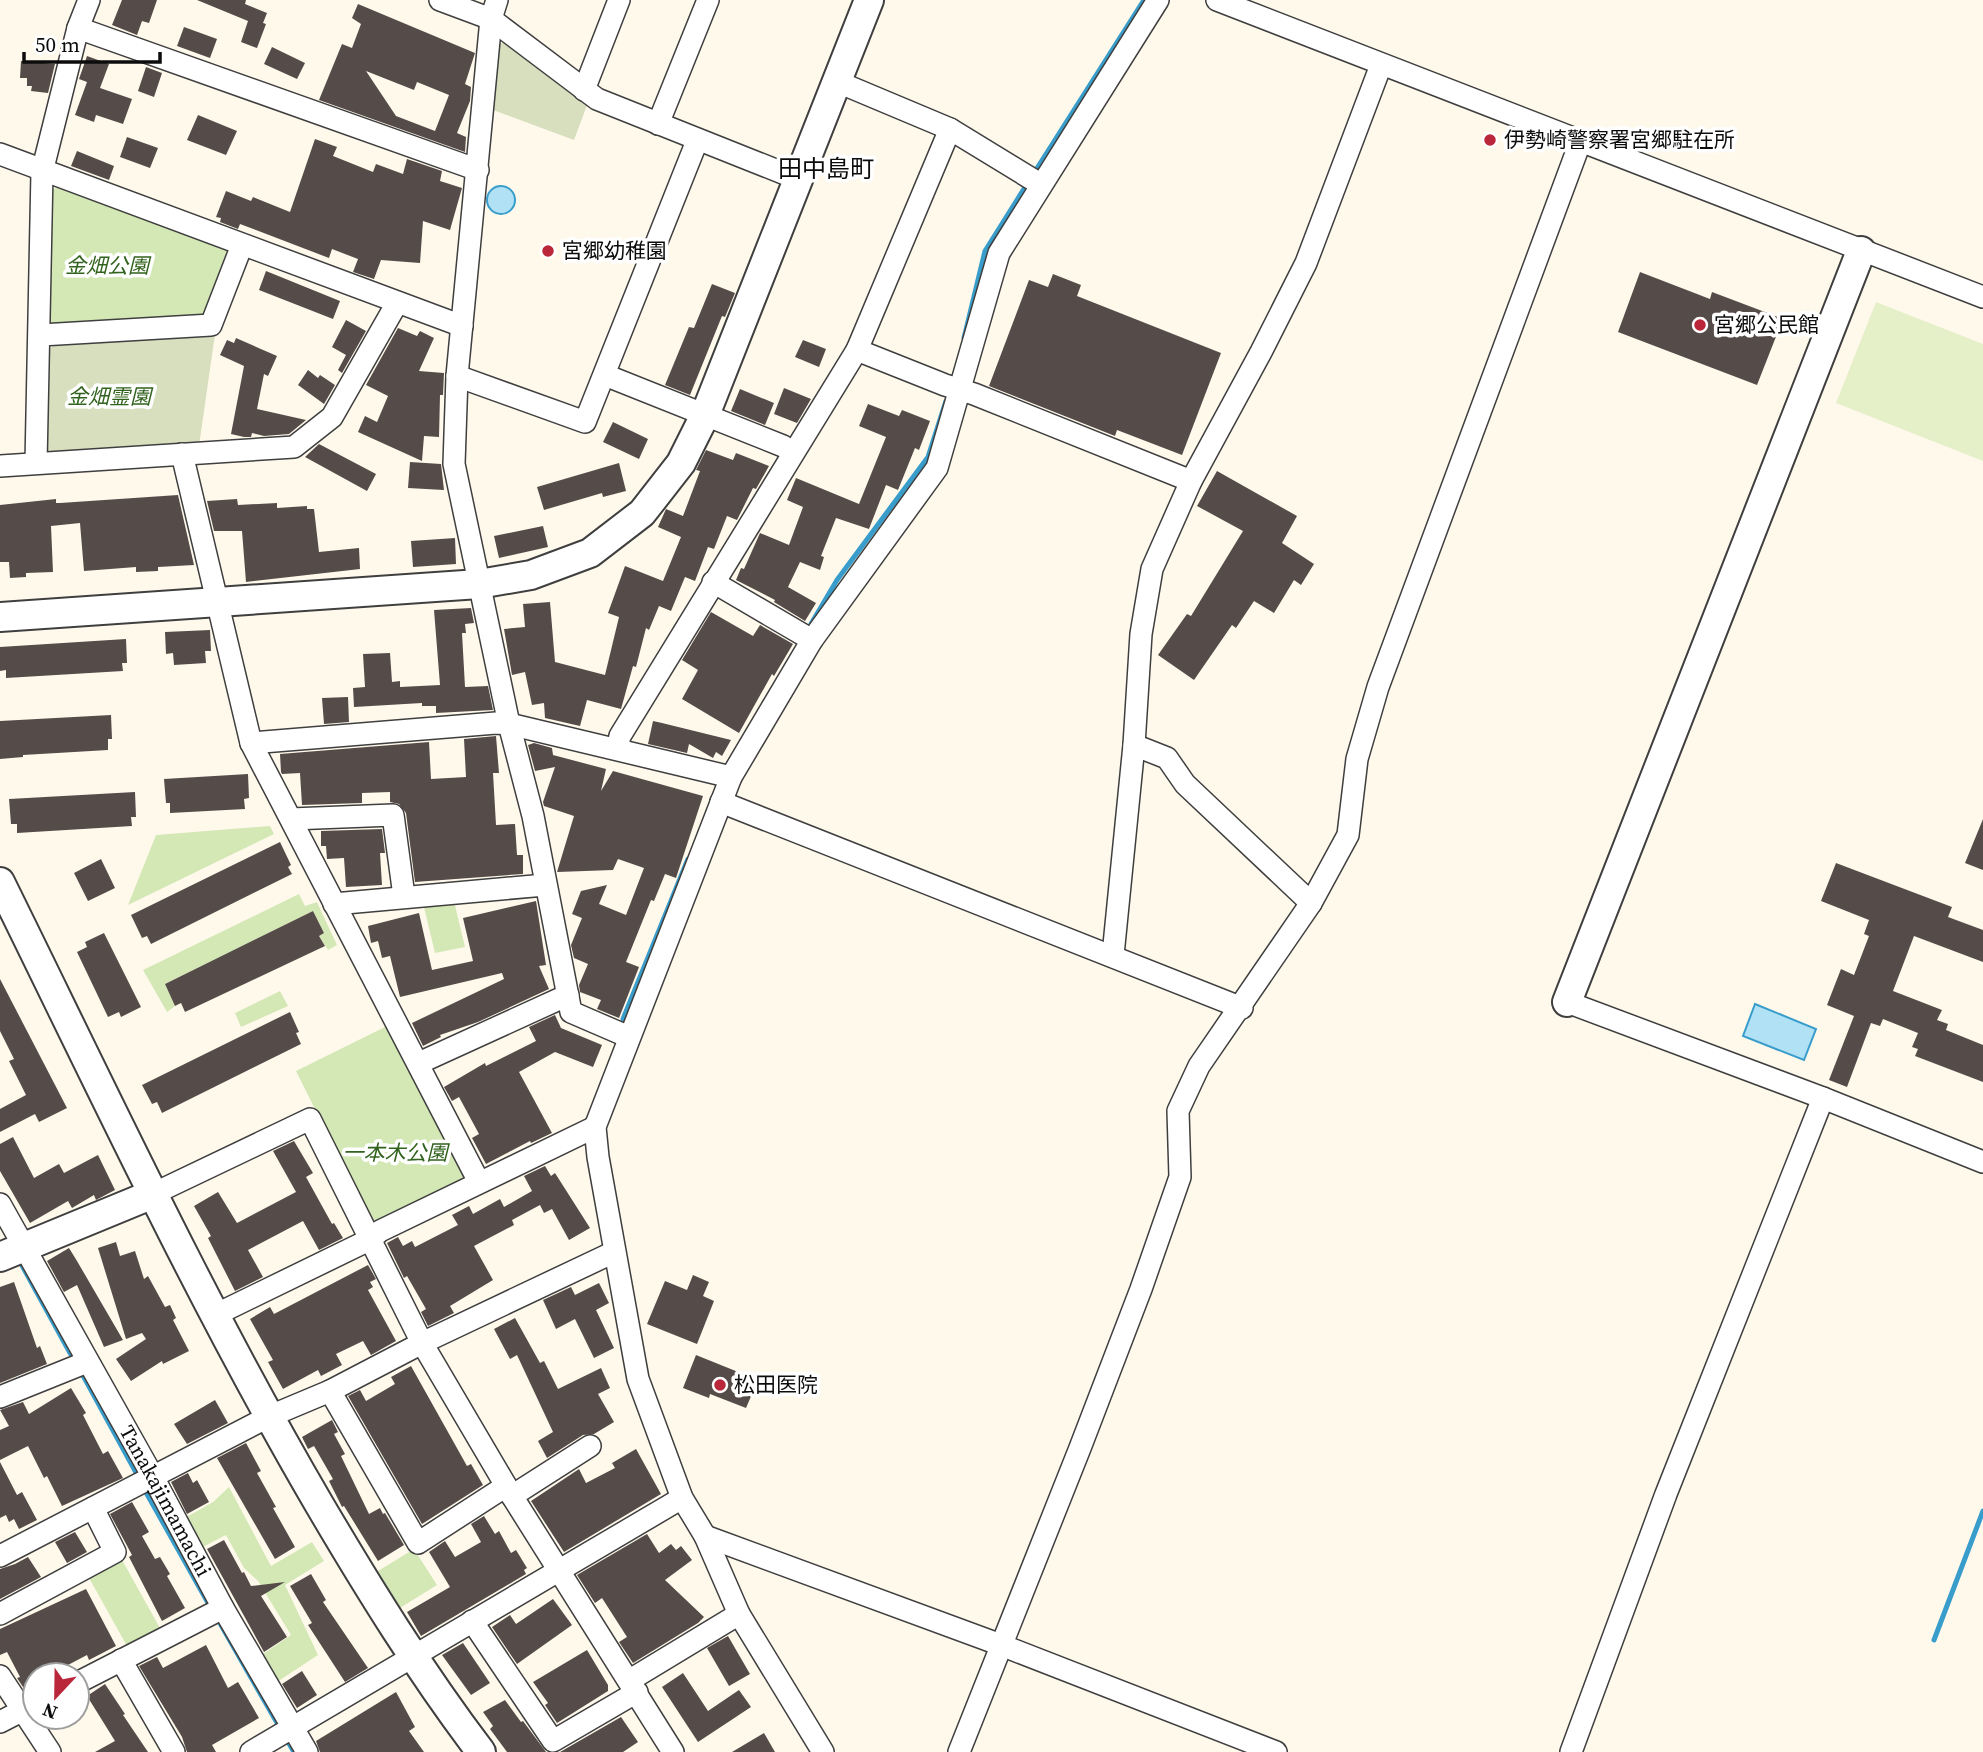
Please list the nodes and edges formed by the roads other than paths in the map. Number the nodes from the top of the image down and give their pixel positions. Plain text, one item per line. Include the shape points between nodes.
1 (89, 0) edge
2 (440, 0) edge
3 (619, 0) edge
4 (708, 0) edge
5 (869, 0) edge
6 (1158, 0) edge
7 (1217, 0) edge
8 (494, 9) edge
9 (78, 28) junction
10 (1381, 65) junction
11 (838, 82) junction
12 (584, 90) junction
13 (658, 124) junction
14 (950, 129) junction
15 (1581, 140) junction
16 (697, 141) junction
17 (0, 154) edge
18 (478, 170) junction
19 (43, 172) junction
20 (798, 179) junction
21 (1040, 184) junction
22 (242, 245) junction
23 (1861, 250) junction
24 (1983, 297) edge
25 (397, 303) junction
26 (462, 326) junction
27 (41, 335) junction
28 (857, 350) junction
29 (605, 375) junction
30 (457, 376) junction
31 (960, 390) junction
32 (705, 415) junction
33 (793, 452) junction
34 (182, 454) junction
35 (36, 463) junction
36 (0, 466) edge
37 (1191, 481) junction
38 (713, 582) junction
39 (479, 584) junction
40 (217, 603) junction
41 (0, 617) edge
42 (812, 640) junction
43 (509, 724) junction
44 (251, 743) junction
45 (1134, 745) junction
46 (617, 749) junction
47 (731, 777) junction
48 (721, 802) junction
49 (291, 819) junction
50 (0, 882) edge
51 (545, 885) junction
52 (404, 896) junction
53 (1311, 903) junction
54 (334, 904) junction
55 (1112, 955) junction
56 (568, 995) junction
57 (1567, 1002) joint
58 (1242, 1007) junction
59 (629, 1037) junction
60 (419, 1063) junction
61 (1823, 1098) junction
62 (595, 1127) junction
63 (1983, 1161) edge
64 (479, 1182) junction
65 (153, 1194) junction
66 (0, 1204) edge
67 (371, 1239) junction
68 (11, 1252) edge
69 (614, 1252) junction
70 (215, 1315) junction
71 (422, 1343) junction
72 (87, 1362) junction
73 (330, 1391) junction
74 (0, 1397) edge
75 (268, 1417) junction
76 (590, 1446) dead end
77 (152, 1475) junction
78 (509, 1491) junction
79 (682, 1498) junction
80 (93, 1508) junction
81 (705, 1536) junction
82 (0, 1556) edge
83 (559, 1571) junction
84 (223, 1608) junction
85 (0, 1614) edge
86 (739, 1614) junction
87 (472, 1621) junction
88 (1002, 1645) junction
89 (412, 1656) junction
90 (121, 1660) junction
91 (91, 1675) edge
92 (0, 1676) edge
93 (634, 1686) junction
94 (21, 1698) edge
95 (21, 1711) edge
96 (0, 1722) edge
97 (40, 1731) edge
98 (284, 1732) junction
99 (50, 1752) edge
100 (174, 1752) edge
101 (251, 1752) edge
102 (307, 1752) edge
103 (481, 1752) edge
104 (673, 1752) edge
105 (823, 1752) edge
106 (959, 1752) edge
107 (1276, 1752) edge
108 (1571, 1752) edge

1 - 9 street
2 - 8 street
3 - 12 street
4 - 13 street
5 - 11 street
6 - 21 street
7 - 10 street
8 - 12 street
8 - 18 street
9 - 18 street
9 - 19 street
10 - 15 street
10 - 37 street via 1306,263
11 - 14 street
11 - 20 street
12 - 13 street
13 - 16 street
14 - 21 street
14 - 28 street
15 - 23 street
15 - 53 street via 1378,687 1357,759 1348,835
16 - 20 street
16 - 29 street
17 - 19 street
18 - 26 street
19 - 22 street
19 - 27 street
20 - 32 street
21 - 31 street via 999,253
22 - 25 street
22 - 27 street via 211,325
23 - 24 street
23 - 57 street
25 - 26 street
25 - 34 street via 332,417 294,447
26 - 30 street
27 - 35 street
28 - 31 street
28 - 33 street
29 - 30 street via 585,422
29 - 32 street
30 - 39 street via 454,464
31 - 37 street
31 - 42 street via 937,468
32 - 33 street
32 - 39 street via 681,463 642,513 590,552 531,575
33 - 38 street
34 - 35 street
34 - 40 street
35 - 36 street
37 - 45 street via 1152,569 1141,634
38 - 42 street
38 - 46 street via 620,736
39 - 40 street
39 - 43 street
40 - 41 street
40 - 44 street
42 - 47 street
43 - 44 street
43 - 46 street
43 - 51 street
44 - 49 street
45 - 53 street via 1167,758 1185,784
45 - 55 street
46 - 47 street
47 - 48 street
48 - 55 street
48 - 59 street
49 - 52 street via 393,815
49 - 54 street
50 - 65 street
51 - 52 street
51 - 56 street
52 - 54 street
53 - 58 street
54 - 60 street
55 - 58 street
56 - 59 street via 571,1012
56 - 60 street
57 - 61 street
58 - 88 street via 1199,1066 1178,1111 1180,1177
59 - 62 street
60 - 64 street
61 - 63 street
61 - 108 street via 1665,1494
62 - 64 street
62 - 69 street
64 - 67 street
65 - 67 street via 310,1119
65 - 68 street
65 - 70 street
66 - 68 street, Tanakajimamachi
67 - 70 street
67 - 71 street
68 - 72 street, Tanakajimamachi
69 - 71 street
69 - 79 street via 638,1380
70 - 75 street
71 - 73 street
71 - 78 street
72 - 74 street
72 - 77 street, Tanakajimamachi
73 - 75 street
73 - 78 street via 418,1543
75 - 77 street
75 - 89 street
76 - 78 street
77 - 80 street
77 - 84 street, Tanakajimamachi
78 - 83 street
79 - 81 street
79 - 83 street
80 - 82 street
80 - 85 street via 115,1552
81 - 86 street
81 - 88 street
83 - 87 street
83 - 93 street
84 - 90 street
84 - 98 street, Tanakajimamachi
86 - 93 street
86 - 105 street
87 - 89 street
87 - 93 street via 553,1741
88 - 106 street
88 - 107 street
89 - 98 street
89 - 103 street
90 - 91 street
90 - 100 street
92 - 94 street
93 - 104 street
95 - 96 street
97 - 99 street
98 - 101 street
98 - 102 street, Tanakajimamachi

